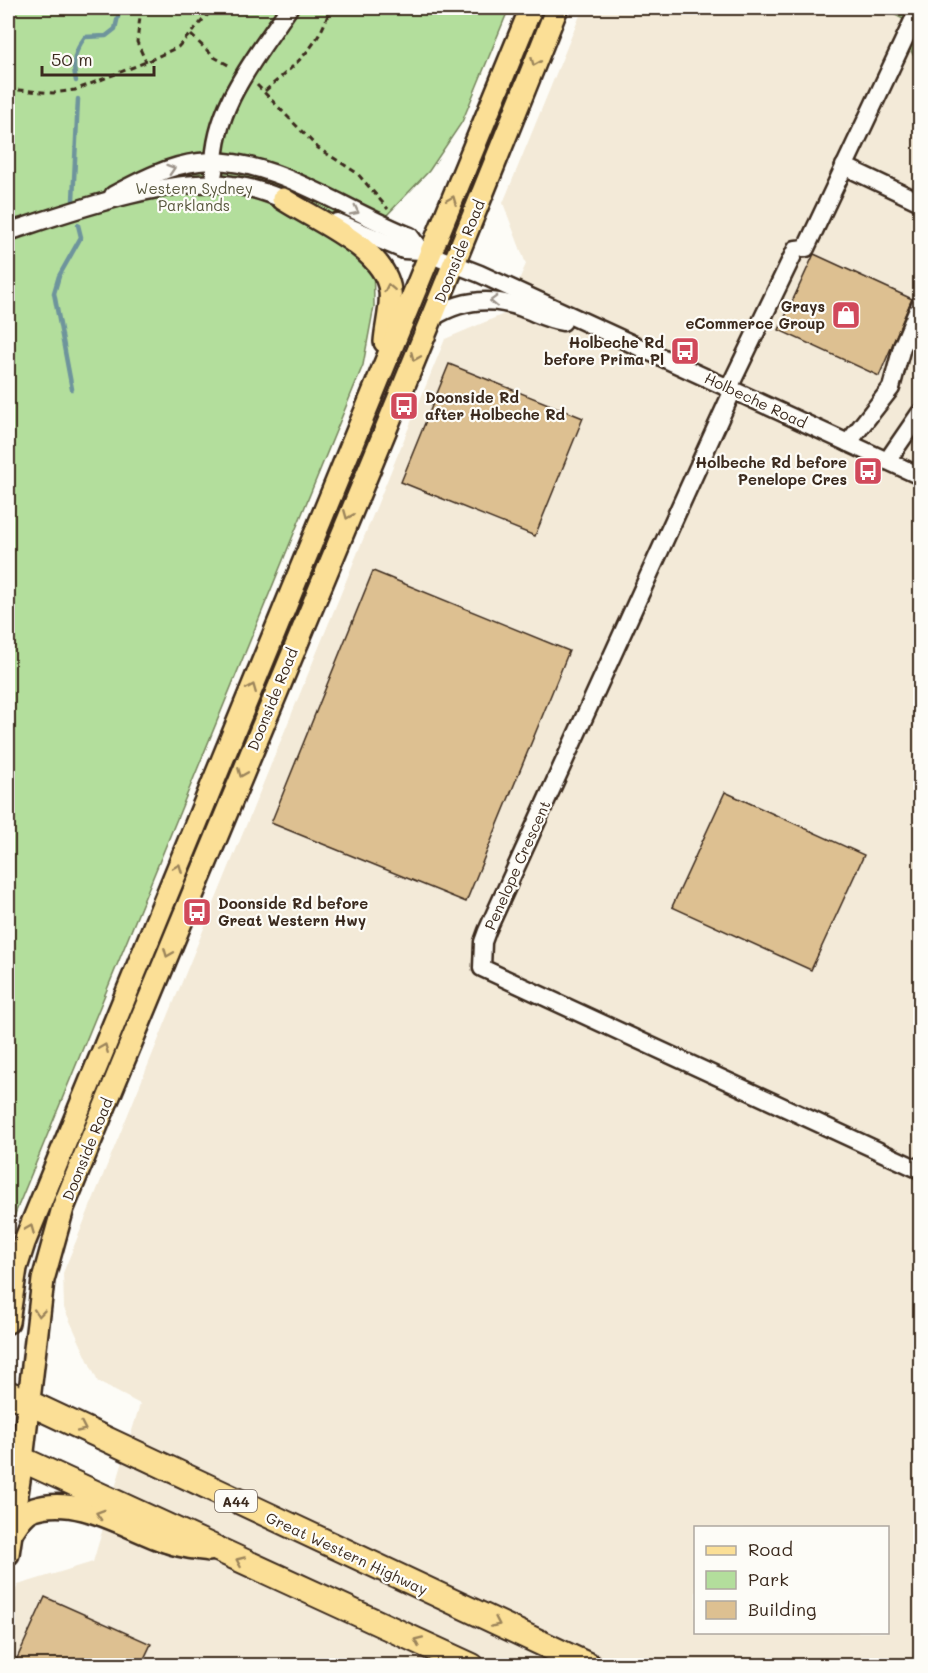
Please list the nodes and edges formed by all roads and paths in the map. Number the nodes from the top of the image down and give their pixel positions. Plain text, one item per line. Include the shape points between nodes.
1 (141, 8) edge
2 (214, 8) edge
3 (289, 8) edge
4 (330, 8) edge
5 (531, 8) edge
6 (557, 8) edge
7 (919, 8) edge
8 (191, 35) junction
9 (146, 62) junction
10 (244, 75) junction
11 (8, 89) edge
12 (265, 91) junction
13 (213, 161) junction
14 (844, 166) junction
15 (214, 184) junction
16 (283, 199) junction
17 (99, 202) junction
18 (921, 202) edge
19 (390, 212) dead end
20 (8, 232) edge
21 (425, 252) junction
22 (454, 264) junction
23 (921, 305) edge
24 (432, 318) junction
25 (590, 326) junction
26 (382, 366) junction
27 (731, 389) junction
28 (921, 413) edge
29 (848, 443) junction
30 (887, 461) junction
31 (921, 476) edge
32 (920, 1170) edge
33 (8, 1312) edge
34 (8, 1393) edge
35 (29, 1403) junction
36 (15, 1457) edge
37 (12, 1532) junction
38 (216, 1550) junction
39 (8, 1554) edge
40 (472, 1665) edge
41 (590, 1665) edge

1 - 9 path via 137,42
2 - 8 path
3 - 10 street
4 - 12 path via 320,38
21 -> 5 main road, Doonside Road
6 -> 22 main road, Doonside Road
7 - 14 street
8 - 9 path via 178,47
8 - 10 path via 214,57
9 - 11 path via 75,90 53,93
10 - 12 path
10 - 13 street via 229,99
12 - 19 path via 318,148 357,173
13 - 15 street
17 -> 13 street via 174,168
13 -> 21 street via 238,162 267,170 410,236
14 - 18 street
14 - 27 street via 806,248 796,249
15 - 16 street via 250,188
15 - 17 street
16 - 21 street via 376,240 404,250
26 -> 16 main road via 391,298 384,272 369,254
17 - 20 street
21 - 22 street, Holbeche Road
21 - 26 main road, Doonside Road
22 - 24 main road, Doonside Road
22 - 25 street, Holbeche Road
23 - 29 street via 902,347 891,388
25 -> 24 street, Holbeche Road via 554,321 504,302 460,303
24 -> 35 main road, Doonside Road via 63,1208 43,1280
25 - 27 street, Holbeche Road
33 -> 26 main road, Doonside Road via 24,1243
27 - 29 street, Holbeche Road
27 - 32 street, Penelope Crescent via 487,931 482,968
28 - 30 street
29 - 30 street, Holbeche Road
30 - 31 street, Holbeche Road
34 - 35 highway, Great Western Highway / A44
35 - 36 main road, Doonside Road
35 -> 41 highway, Great Western Highway / A44
36 - 37 main road, Doonside Road
36 - 38 highway
38 -> 37 main road via 169,1543 108,1516 74,1508 34,1509
37 - 39 main road, Doonside Road
40 -> 38 highway

